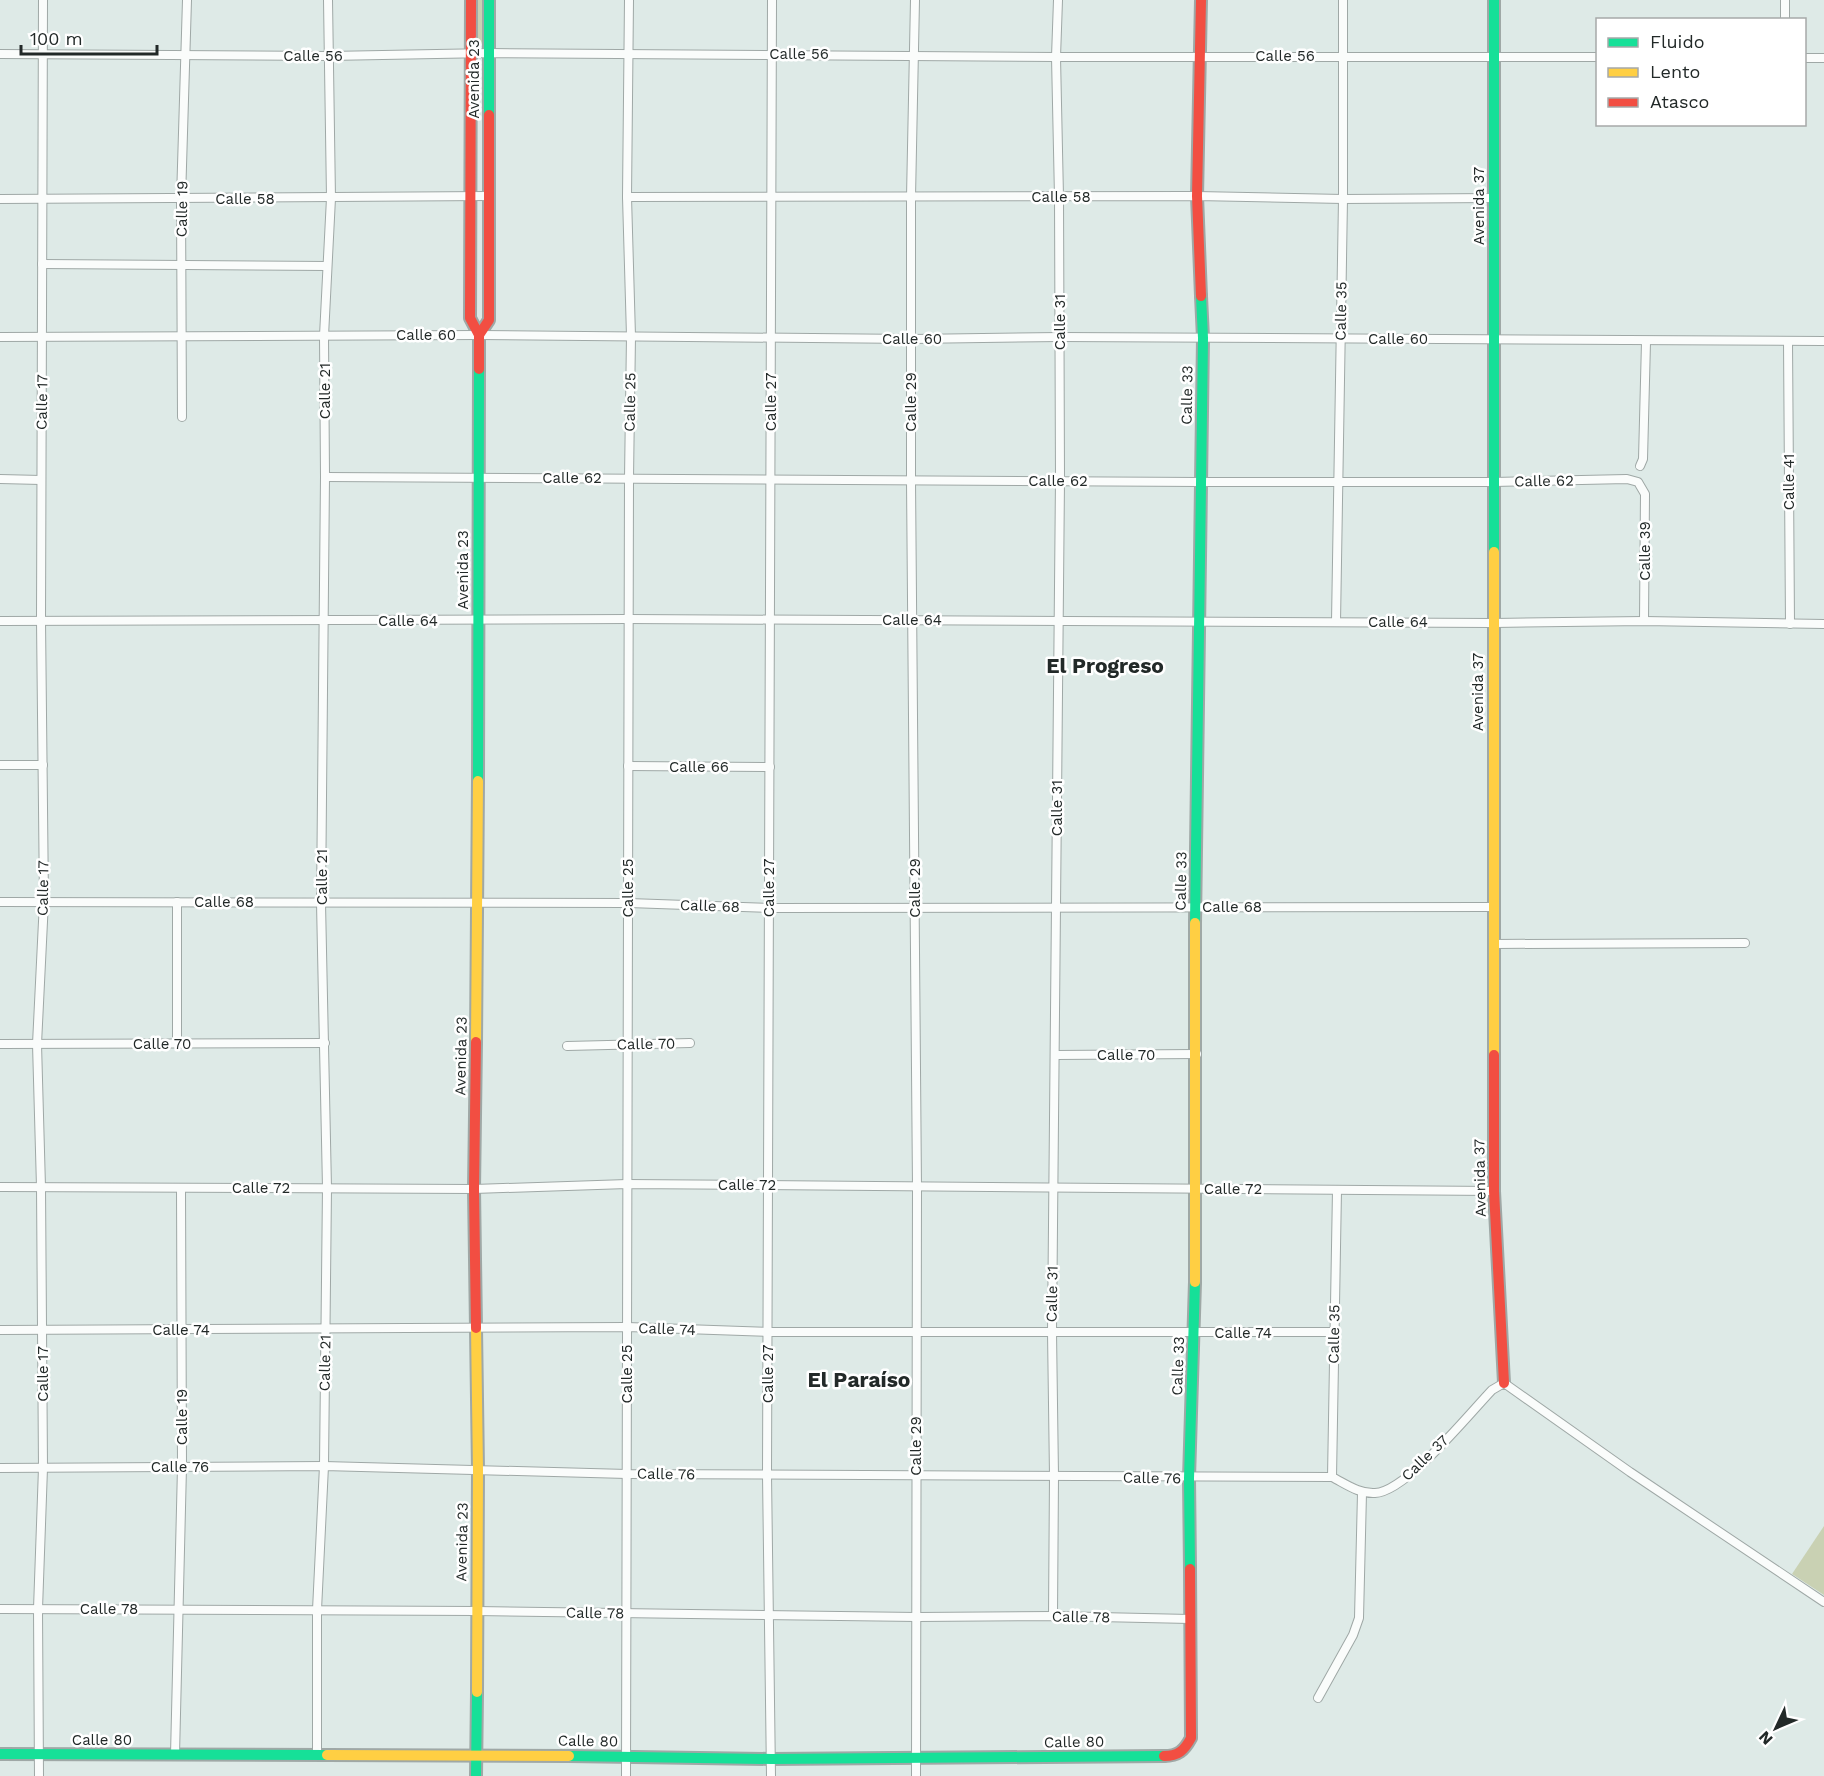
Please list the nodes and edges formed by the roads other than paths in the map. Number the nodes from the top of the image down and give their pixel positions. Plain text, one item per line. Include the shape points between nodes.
1 (43, 0) edge
2 (187, 0) edge
3 (328, 0) edge
4 (471, 0) edge
5 (489, 0) edge
6 (629, 0) edge
7 (772, 0) edge
8 (915, 0) edge
9 (1058, 0) edge
10 (1201, 0) edge
11 (1343, 0) edge
12 (1494, 0) edge
13 (1785, 0) edge
14 (1785, 18) edge
15 (471, 53) junction
16 (490, 53) junction
17 (629, 53) junction
18 (0, 54) edge
19 (43, 54) junction
20 (773, 54) junction
21 (914, 55) junction
22 (186, 56) junction
23 (329, 56) junction
24 (1200, 56) junction
25 (1056, 57) junction
26 (1342, 57) junction
27 (1494, 57) junction
28 (1596, 57) edge
29 (1806, 58) edge
30 (1824, 58) edge
31 (470, 196) junction
32 (489, 196) junction
33 (1197, 196) junction
34 (627, 197) junction
35 (771, 197) junction
36 (911, 197) junction
37 (1059, 197) junction
38 (331, 198) junction
39 (1495, 198) junction
40 (0, 199) edge
41 (42, 199) junction
42 (181, 199) junction
43 (1343, 199) junction
44 (42, 264) junction
45 (182, 266) junction
46 (327, 266) junction
47 (479, 335) junction
48 (43, 336) junction
49 (183, 336) junction
50 (324, 336) junction
51 (631, 336) junction
52 (0, 337) edge
53 (1060, 337) junction
54 (771, 338) junction
55 (1203, 338) junction
56 (912, 339) junction
57 (1493, 339) junction
58 (1341, 340) junction
59 (1788, 341) junction
60 (1824, 341) edge
61 (1646, 342) junction
62 (182, 417) dead end
63 (1640, 466) dead end
64 (325, 477) junction
65 (478, 477) junction
66 (628, 478) junction
67 (0, 479) edge
68 (771, 479) junction
69 (41, 480) junction
70 (1060, 480) junction
71 (911, 481) junction
72 (1200, 482) junction
73 (1339, 482) junction
74 (1494, 482) junction
75 (1638, 482) joint
76 (628, 619) junction
77 (478, 620) junction
78 (771, 620) junction
79 (913, 620) junction
80 (0, 621) edge
81 (41, 621) junction
82 (324, 621) junction
83 (1058, 621) junction
84 (1200, 621) junction
85 (1644, 621) junction
86 (1336, 622) junction
87 (1494, 623) junction
88 (1790, 624) junction
89 (1824, 624) edge
90 (0, 765) edge
91 (43, 765) junction
92 (628, 766) junction
93 (770, 767) junction
94 (44, 901) junction
95 (0, 902) edge
96 (177, 902) junction
97 (321, 903) junction
98 (478, 903) junction
99 (629, 903) junction
100 (916, 906) junction
101 (1057, 907) junction
102 (1195, 907) junction
103 (1493, 907) junction
104 (769, 908) junction
105 (1745, 943) dead end
106 (1494, 944) junction
107 (325, 1043) junction
108 (690, 1043) dead end
109 (0, 1044) edge
110 (37, 1044) junction
111 (177, 1044) junction
112 (627, 1045) junction
113 (567, 1046) dead end
114 (1197, 1054) junction
115 (1056, 1055) junction
116 (627, 1184) junction
117 (768, 1186) junction
118 (0, 1187) edge
119 (41, 1187) junction
120 (917, 1187) junction
121 (181, 1188) junction
122 (327, 1188) junction
123 (1053, 1188) junction
124 (474, 1189) junction
125 (1196, 1189) junction
126 (1337, 1190) junction
127 (1494, 1191) junction
128 (627, 1327) junction
129 (476, 1328) junction
130 (0, 1330) edge
131 (43, 1330) junction
132 (182, 1330) junction
133 (326, 1330) junction
134 (768, 1332) junction
135 (917, 1332) junction
136 (1052, 1332) junction
137 (1334, 1332) junction
138 (1195, 1333) junction
139 (1504, 1383) junction
140 (324, 1466) junction
141 (182, 1467) junction
142 (0, 1468) edge
143 (43, 1468) junction
144 (478, 1470) junction
145 (627, 1474) junction
146 (767, 1475) junction
147 (916, 1476) junction
148 (1054, 1476) junction
149 (1332, 1477) junction
150 (1189, 1478) junction
151 (1362, 1492) junction
152 (1824, 1602) edge
153 (0, 1608) edge
154 (38, 1609) junction
155 (180, 1610) junction
156 (317, 1610) junction
157 (476, 1611) junction
158 (626, 1613) junction
159 (770, 1615) junction
160 (1053, 1616) junction
161 (917, 1617) junction
162 (1190, 1619) junction
163 (1318, 1698) dead end
164 (0, 1754) edge
165 (175, 1755) junction
166 (317, 1755) junction
167 (476, 1755) junction
168 (39, 1756) junction
169 (1176, 1756) joint
170 (626, 1757) junction
171 (916, 1758) junction
172 (771, 1759) junction
173 (39, 1776) edge
174 (476, 1776) edge
175 (626, 1776) edge
176 (771, 1776) edge
177 (916, 1776) edge

1 - 19 street, Calle 17
2 - 22 street, Calle 19
3 - 23 street, Calle 21
4 - 15 street, Avenida 23
5 - 16 street, Avenida 23
6 - 17 street, Calle 25
7 - 20 street, Calle 27
8 - 21 street, Calle 29
9 - 25 street, Calle 31
10 - 24 street, Calle 33
11 - 26 street, Calle 35
12 - 27 street, Avenida 37
13 - 14 street
15 - 16 street, Calle 56
15 - 23 street, Calle 56
15 - 31 street, Avenida 23
16 - 17 street, Calle 56
16 - 32 street, Avenida 23
17 - 20 street, Calle 56
17 - 34 street, Calle 25
18 - 19 street, Calle 56
19 - 22 street, Calle 56
19 - 41 street, Calle 17
20 - 21 street, Calle 56
20 - 35 street, Calle 27
21 - 25 street, Calle 56
21 - 36 street, Calle 29
22 - 23 street, Calle 56
22 - 42 street, Calle 19
23 - 38 street, Calle 21
24 - 25 street, Calle 56
24 - 26 street, Calle 56
24 - 33 street, Calle 33
25 - 37 street, Calle 31
26 - 27 street, Calle 56
26 - 43 street, Calle 35
27 - 28 street, Calle 56
27 - 39 street, Avenida 37
29 - 30 street
31 - 32 street, Calle 58
31 - 38 street, Calle 58
31 - 47 street, Avenida 23 via 470,318
32 - 47 street, Avenida 23 via 489,320
33 - 37 street, Calle 58
33 - 43 street, Calle 58
33 - 55 street, Calle 33
34 - 35 street, Calle 58
34 - 51 street, Calle 25
35 - 36 street, Calle 58
35 - 54 street, Calle 27
36 - 37 street, Calle 58
36 - 56 street, Calle 29
37 - 53 street, Calle 31
38 - 42 street, Calle 58
38 - 46 street, Calle 21
39 - 43 street, Calle 58
39 - 57 street, Avenida 37
40 - 41 street, Calle 58
41 - 42 street, Calle 58
41 - 44 street, Calle 17
42 - 45 street, Calle 19
43 - 58 street, Calle 35
44 - 45 street
44 - 48 street, Calle 17
45 - 46 street
45 - 49 street, Calle 19
46 - 50 street, Calle 21
47 - 50 street, Calle 60
47 - 51 street, Calle 60
47 - 65 street, Avenida 23
48 - 49 street, Calle 60
48 - 52 street, Calle 60
48 - 69 street, Calle 17
49 - 50 street, Calle 60
49 - 62 street, Calle 19
50 - 64 street, Calle 21
51 - 54 street, Calle 60
51 - 66 street, Calle 25
53 - 55 street, Calle 60
53 - 56 street, Calle 60
53 - 70 street, Calle 31
54 - 56 street, Calle 60
54 - 68 street, Calle 27
55 - 58 street, Calle 60
55 - 72 street, Calle 33
56 - 71 street, Calle 29
57 - 58 street, Calle 60
57 - 61 street, Calle 60
57 - 74 street, Avenida 37
58 - 73 street, Calle 35
59 - 60 street, Calle 60
59 - 61 street, Calle 60
59 - 88 street, Calle 41
61 - 63 street
64 - 65 street, Calle 62
64 - 82 street, Calle 21
65 - 66 street, Calle 62
65 - 77 street, Avenida 23
66 - 68 street, Calle 62
66 - 76 street, Calle 25
67 - 69 street
68 - 71 street, Calle 62
68 - 78 street, Calle 27
69 - 81 street, Calle 17
70 - 71 street, Calle 62
70 - 72 street, Calle 62
70 - 83 street, Calle 31
71 - 79 street, Calle 29
72 - 73 street, Calle 62
72 - 84 street, Calle 33
73 - 74 street, Calle 62
73 - 86 street, Calle 35
74 - 75 street, Calle 62
74 - 87 street, Avenida 37
75 - 85 street, Calle 39 via 1645,494
76 - 77 street, Calle 64
76 - 78 street, Calle 64
76 - 92 street, Calle 25
77 - 82 street, Calle 64
77 - 98 street, Avenida 23
78 - 79 street, Calle 64
78 - 93 street, Calle 27
79 - 83 street, Calle 64
79 - 100 street, Calle 29
80 - 81 street, Calle 64
81 - 82 street, Calle 64
81 - 91 street, Calle 17
82 - 97 street, Calle 21
83 - 84 street, Calle 64
83 - 101 street, Calle 31
84 - 86 street, Calle 64
84 - 102 street, Calle 33
85 - 87 street, Calle 64
85 - 88 street, Calle 64
86 - 87 street, Calle 64
87 - 103 street, Avenida 37
88 - 89 street, Calle 64
90 - 91 street
91 - 94 street, Calle 17
92 - 93 street, Calle 66
92 - 99 street, Calle 25
93 - 104 street, Calle 27
94 - 95 street, Calle 68
94 - 96 street, Calle 68
94 - 110 street, Calle 17
96 - 97 street, Calle 68
96 - 111 street
97 - 98 street, Calle 68
97 - 107 street, Calle 21
98 - 99 street, Calle 68
98 - 124 street, Avenida 23
99 - 104 street, Calle 68
99 - 112 street, Calle 25
100 - 101 street, Calle 68
100 - 104 street, Calle 68
100 - 120 street, Calle 29
101 - 102 street, Calle 68
101 - 115 street, Calle 31
102 - 103 street, Calle 68
102 - 114 street, Calle 33
103 - 106 street, Avenida 37
104 - 117 street, Calle 27
105 - 106 street
106 - 127 street, Avenida 37
107 - 111 street, Calle 70
107 - 122 street, Calle 21
108 - 112 street, Calle 70
109 - 110 street, Calle 70
110 - 111 street, Calle 70
110 - 119 street, Calle 17
112 - 113 street, Calle 70
112 - 116 street, Calle 25
114 - 115 street, Calle 70
114 - 125 street, Calle 33
115 - 123 street, Calle 31
116 - 117 street, Calle 72
116 - 124 street, Calle 72
116 - 128 street, Calle 25
117 - 120 street, Calle 72
117 - 134 street, Calle 27
118 - 119 street, Calle 72
119 - 121 street, Calle 72
119 - 131 street, Calle 17
120 - 123 street, Calle 72
120 - 135 street, Calle 29
121 - 122 street, Calle 72
121 - 132 street, Calle 19
122 - 124 street, Calle 72
122 - 133 street, Calle 21
123 - 125 street, Calle 72
123 - 136 street, Calle 31
124 - 129 street, Avenida 23
125 - 126 street, Calle 72
125 - 138 street, Calle 33
126 - 127 street, Calle 72
126 - 137 street, Calle 35
127 - 139 street, Avenida 37
128 - 129 street, Calle 74
128 - 134 street, Calle 74
128 - 145 street, Calle 25
129 - 133 street, Calle 74
129 - 144 street, Avenida 23
130 - 131 street, Calle 74
131 - 132 street, Calle 74
131 - 143 street, Calle 17
132 - 133 street, Calle 74
132 - 141 street, Calle 19
133 - 140 street, Calle 21
134 - 135 street, Calle 74
134 - 146 street, Calle 27
135 - 136 street, Calle 74
135 - 147 street, Calle 29
136 - 138 street, Calle 74
136 - 148 street, Calle 31
137 - 138 street, Calle 74
137 - 149 street, Calle 35
138 - 150 street, Calle 33
139 - 151 street, Calle 37 via 1492,1390 1414,1472 1391,1490
139 - 152 street
140 - 141 street, Calle 76
140 - 144 street, Calle 76
140 - 156 street, Calle 21
141 - 143 street, Calle 76
141 - 155 street, Calle 19
142 - 143 street, Calle 76
143 - 154 street, Calle 17
144 - 145 street, Calle 76
144 - 157 street, Avenida 23
145 - 146 street, Calle 76
145 - 158 street, Calle 25
146 - 147 street, Calle 76
146 - 159 street, Calle 27
147 - 148 street, Calle 76
147 - 161 street, Calle 29
148 - 150 street, Calle 76
148 - 160 street, Calle 31
149 - 150 street, Calle 76
149 - 151 street
150 - 162 street, Calle 33
151 - 163 street via 1359,1618
153 - 154 street, Calle 78
154 - 155 street, Calle 78
154 - 168 street, Calle 17
155 - 156 street, Calle 78
155 - 165 street, Calle 19
156 - 157 street, Calle 78
156 - 166 street, Calle 21
157 - 158 street, Calle 78
157 - 167 street, Avenida 23
158 - 159 street, Calle 78
158 - 170 street, Calle 25
159 - 161 street, Calle 78
159 - 172 street, Calle 27
160 - 161 street, Calle 78
160 - 162 street, Calle 78
161 - 171 street, Calle 29
162 - 169 street, Calle 33 via 1191,1738
164 - 168 street, Calle 80
165 - 166 street, Calle 80
165 - 168 street, Calle 80
166 - 167 street, Calle 80
167 - 170 street, Calle 80
167 - 174 street, Avenida 23
168 - 173 street, Calle 17
169 - 171 street, Calle 80
170 - 172 street, Calle 80
170 - 175 street, Calle 25
171 - 172 street, Calle 80
171 - 177 street, Calle 29
172 - 176 street, Calle 27

